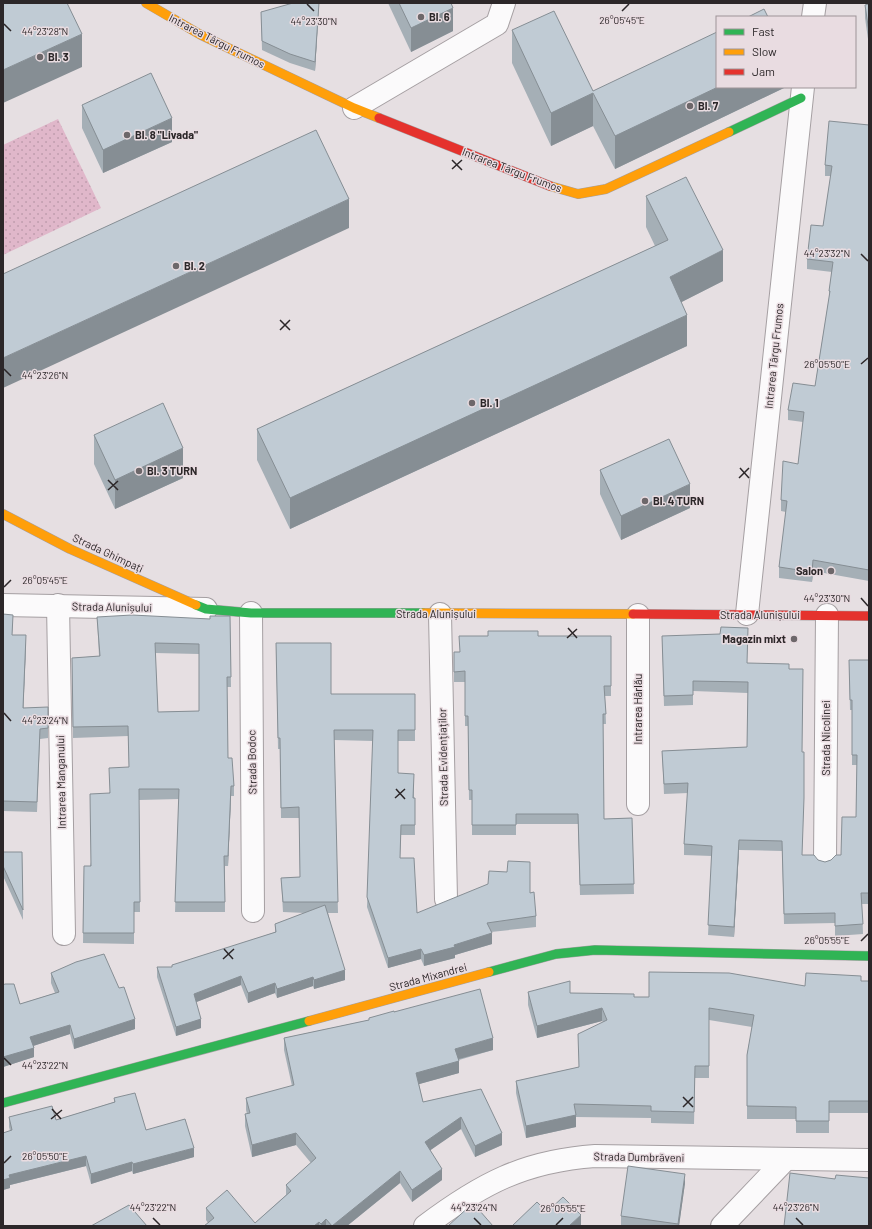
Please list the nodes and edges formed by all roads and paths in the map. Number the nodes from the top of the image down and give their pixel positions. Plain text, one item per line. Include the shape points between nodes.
1 (146, 3) edge
2 (504, 3) edge
3 (815, 3) edge
4 (813, 16) edge
5 (802, 92) edge
6 (354, 108) junction
7 (3, 514) edge
8 (3, 605) edge
9 (58, 605) junction
10 (206, 609) junction
11 (251, 613) junction
12 (440, 614) junction
13 (747, 614) junction
14 (638, 615) junction
15 (827, 615) junction
16 (869, 616) edge
17 (638, 804) dead end
18 (825, 860) edge
19 (446, 899) edge
20 (253, 911) dead end
21 (64, 934) dead end
22 (869, 956) edge
23 (3, 1103) edge
24 (786, 1160) junction
25 (869, 1160) edge
26 (426, 1226) edge
27 (722, 1226) edge

1 - 6 street, Intrarea Târgu Frumos via 201,35
2 - 6 street via 497,24
3 - 4 street
5 - 6 street, Intrarea Târgu Frumos via 606,189 578,194 546,185
5 - 13 street, Intrarea Târgu Frumos
7 - 10 street, Strada Ghimpați via 70,549
8 - 9 street, Strada Alunișului
9 - 10 street, Strada Alunișului
9 - 21 street, Intrarea Manganului
10 - 11 street, Strada Alunișului
11 - 12 street, Strada Alunișului
11 - 20 street, Strada Bodoc
12 - 14 street, Strada Alunișului
12 - 19 street, Strada Evidențiaților
13 - 14 street, Strada Alunișului
13 - 15 street, Strada Alunișului
14 - 17 street, Intrarea Hârlău
15 - 16 street, Strada Alunișului
15 - 18 street, Strada Nicolinei
22 - 23 street, Strada Mixandrei via 595,950 556,954
24 - 25 street, Strada Dumbrăveni
24 - 26 street, Strada Dumbrăveni via 594,1156 553,1161 492,1182
24 - 27 street

